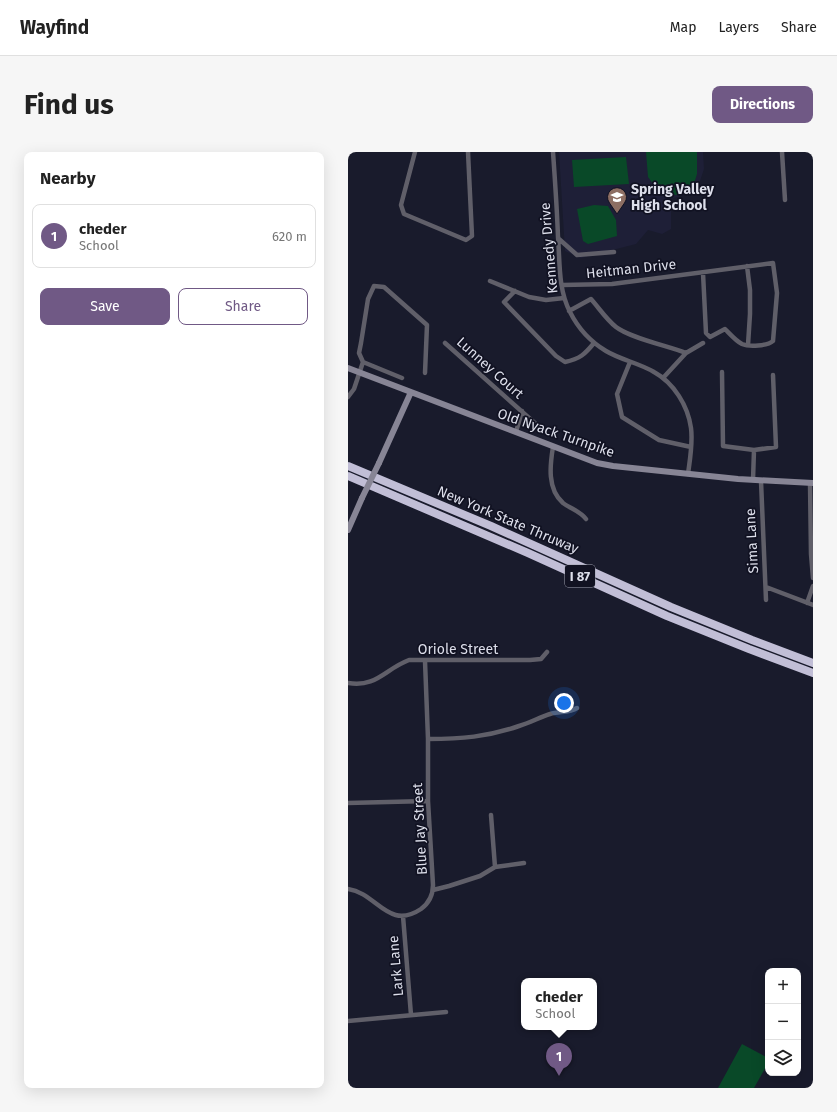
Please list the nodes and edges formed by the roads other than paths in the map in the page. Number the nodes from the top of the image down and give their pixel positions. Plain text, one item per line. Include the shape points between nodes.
1 (415, 152) edge
2 (468, 152) edge
3 (553, 152) edge
4 (782, 152) edge
5 (785, 200) dead end
6 (559, 239) junction
7 (614, 252) dead end
8 (747, 266) junction
9 (703, 273) junction
10 (490, 281) dead end
11 (562, 286) junction
12 (515, 291) junction
13 (564, 298) junction
14 (569, 311) junction
15 (445, 343) dead end
16 (594, 343) junction
17 (703, 343) dead end
18 (748, 345) junction
19 (686, 353) junction
20 (363, 362) junction
21 (630, 362) junction
22 (348, 368) edge
23 (359, 372) junction
24 (722, 372) dead end
25 (425, 373) dead end
26 (773, 375) dead end
27 (402, 378) dead end
28 (663, 378) junction
29 (411, 392) junction
30 (348, 398) edge
31 (522, 411) junction
32 (537, 426) dead end
33 (516, 432) junction
34 (553, 447) junction
35 (691, 447) junction
36 (754, 450) junction
37 (348, 466) edge
38 (688, 474) junction
39 (348, 476) edge
40 (753, 480) junction
41 (761, 481) junction
42 (811, 483) edge
43 (586, 519) dead end
44 (348, 530) edge
45 (813, 578) edge
46 (813, 586) edge
47 (766, 587) junction
48 (766, 600) dead end
49 (807, 603) junction
50 (813, 605) edge
51 (547, 652) dead end
52 (425, 661) junction
53 (813, 663) edge
54 (813, 673) edge
55 (348, 683) edge
56 (577, 708) dead end
57 (428, 740) junction
58 (428, 801) junction
59 (348, 803) edge
60 (491, 815) dead end
61 (524, 863) dead end
62 (495, 867) junction
63 (348, 889) edge
64 (433, 890) junction
65 (403, 916) junction
66 (446, 1012) dead end
67 (411, 1015) junction
68 (348, 1021) edge

1 - 2 street via 401,205 404,214 466,240 472,236
3 - 6 street, Kennedy Drive
4 - 5 street
6 - 7 street via 577,255
6 - 11 street, Kennedy Drive
8 - 9 street, Heitman Drive
8 - 18 street via 750,290
8 - 18 street, Heitman Drive via 773,263 777,294 773,341 766,345
9 - 11 street, Heitman Drive via 612,284
9 - 18 street via 706,333 710,338 725,330
10 - 12 street
11 - 13 street, Kennedy Drive
12 - 13 street via 546,300
12 - 16 street via 504,302 556,356 565,362 577,360
13 - 14 street, Kennedy Drive
14 - 16 street, Kennedy Drive
14 - 19 street via 591,299 617,328
15 - 31 street, Lunney Court
16 - 21 street, Kennedy Drive
17 - 19 street
19 - 28 street
20 - 23 street
20 - 25 street via 359,353 368,300 374,286 384,287 427,325
20 - 27 street
21 - 28 street, Kennedy Drive
21 - 35 street via 617,394 622,417 659,440
22 - 23 street, Old Nyack Turnpike
23 - 29 street, Old Nyack Turnpike
23 - 30 street via 354,389
24 - 36 street via 723,446
26 - 36 street via 776,447
28 - 35 street, Kennedy Drive via 678,395 689,417
29 - 33 street, Old Nyack Turnpike
29 - 44 street, bridge
31 - 32 street, Lunney Court
31 - 33 street
33 - 34 street, Old Nyack Turnpike
34 - 38 street, Old Nyack Turnpike via 597,463
34 - 43 street via 551,472 556,495
35 - 38 street, Kennedy Drive
36 - 40 street
37 - 53 highway, New York State Thruway / I 87 via 498,529 671,607
38 - 40 street, Old Nyack Turnpike
39 - 54 highway, New York State Thruway / I 87 via 667,616
40 - 41 street, Old Nyack Turnpike
41 - 42 street, Old Nyack Turnpike
41 - 47 street, Sima Lane
42 - 45 street
46 - 49 street
47 - 48 street, Sima Lane
47 - 49 street
49 - 50 street
51 - 52 street, Oriole Street via 541,659
52 - 55 street, Oriole Street via 409,660 400,663 367,684
52 - 57 street, Blue Jay Street
56 - 57 street via 572,711 551,713 518,727 484,736
57 - 58 street, Blue Jay Street
58 - 59 street
58 - 64 street, Blue Jay Street
60 - 62 street
61 - 62 street
62 - 64 street via 480,876
63 - 65 street via 365,895 387,913
64 - 65 street, Blue Jay Street via 432,896 423,907
65 - 67 street, Lark Lane
66 - 67 street
67 - 68 street

